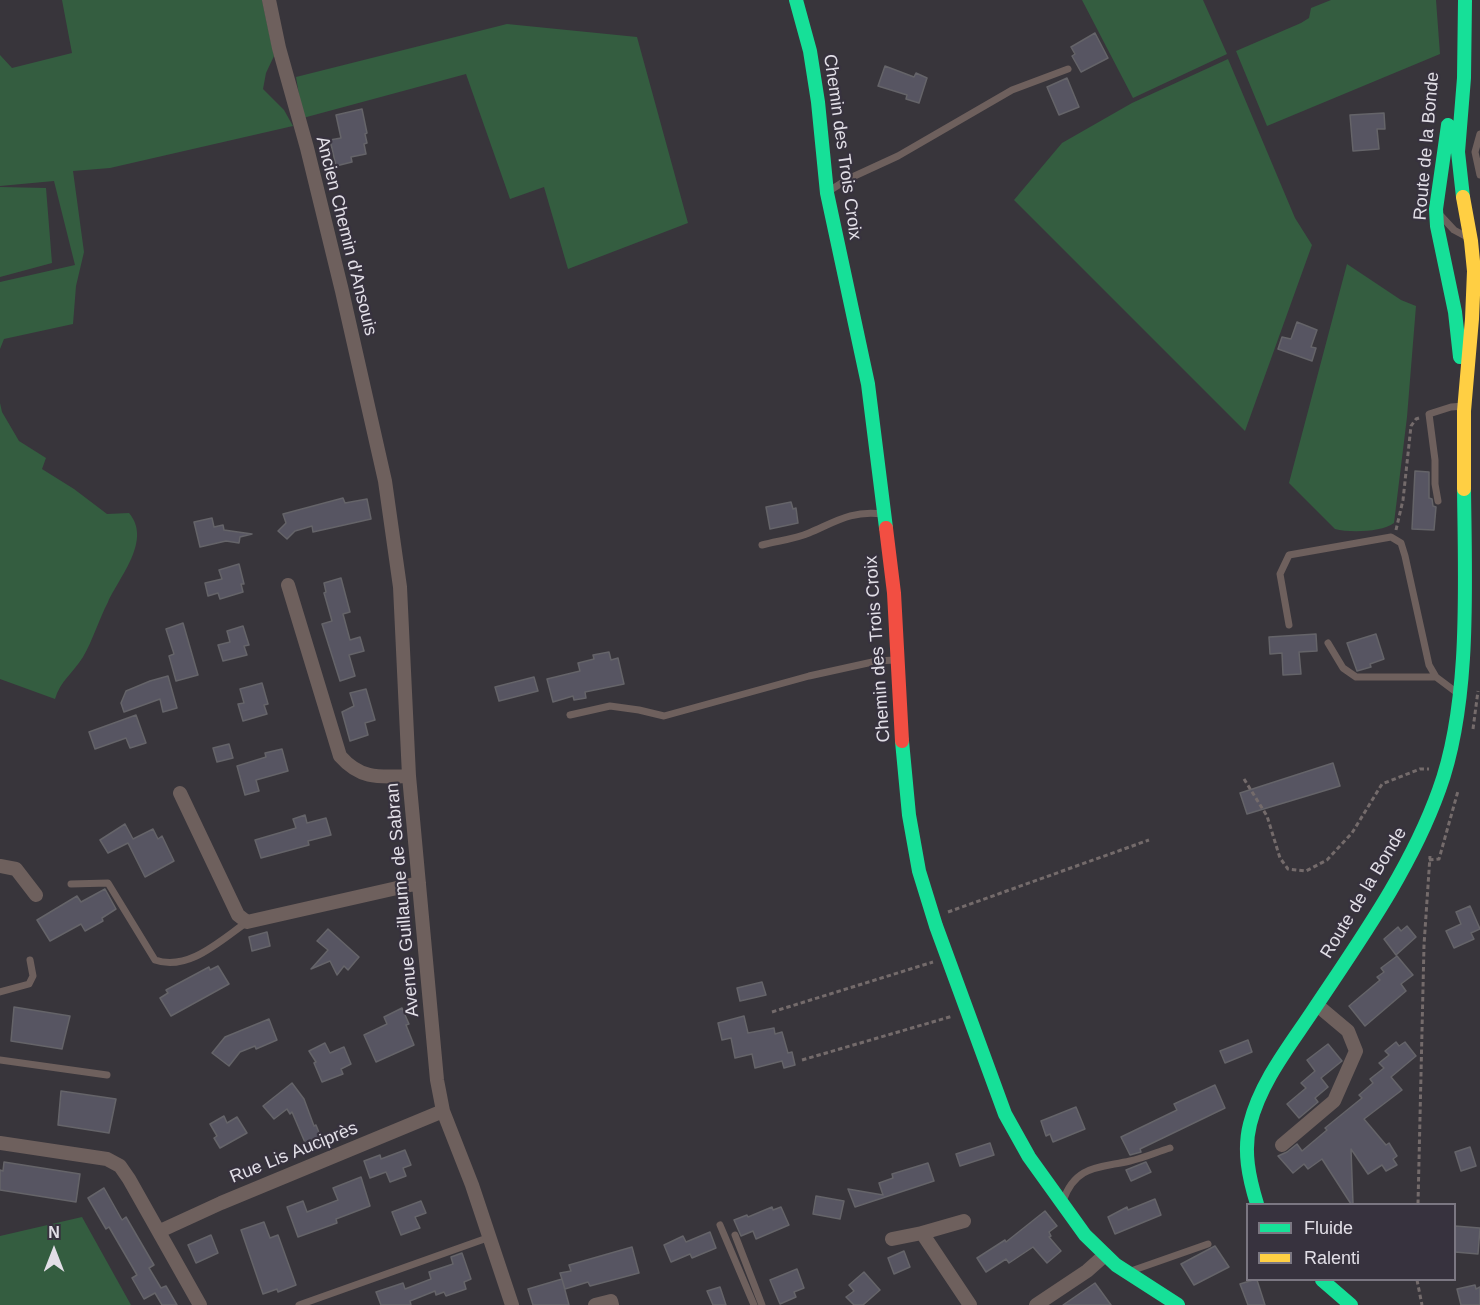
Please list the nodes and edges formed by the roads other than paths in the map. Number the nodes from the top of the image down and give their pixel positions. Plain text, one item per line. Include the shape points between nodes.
1 (269, 0) edge
2 (796, 0) edge
3 (1454, 0) edge
4 (1465, 0) edge
5 (1068, 69) dead end
6 (1480, 134) edge
7 (1479, 147) edge
8 (1480, 176) edge
9 (827, 192) junction
10 (1436, 209) junction
11 (1476, 237) edge
12 (1464, 404) junction
13 (385, 481) joint
14 (1438, 501) dead end
15 (884, 514) junction
16 (762, 545) dead end
17 (288, 585) dead end
18 (1289, 625) dead end
19 (1328, 643) dead end
20 (898, 659) junction
21 (1436, 677) junction
22 (1467, 693) junction
23 (570, 716) dead end
24 (410, 776) junction
25 (180, 794) dead end
26 (0, 866) edge
27 (419, 883) junction
28 (71, 885) dead end
29 (36, 896) dead end
30 (247, 922) junction
31 (30, 960) dead end
32 (0, 992) edge
33 (1317, 1005) junction
34 (0, 1060) edge
35 (107, 1075) dead end
36 (443, 1111) junction
37 (0, 1143) edge
38 (1282, 1144) dead end
39 (1170, 1148) dead end
40 (1063, 1203) junction
41 (1257, 1203) edge
42 (964, 1221) dead end
43 (720, 1225) dead end
44 (160, 1231) junction
45 (922, 1233) junction
46 (735, 1235) dead end
47 (490, 1237) junction
48 (892, 1239) dead end
49 (1208, 1244) dead end
50 (1105, 1255) junction
51 (1127, 1272) junction
52 (1323, 1281) edge
53 (1161, 1294) junction
54 (506, 1303) edge
55 (200, 1305) edge
56 (299, 1305) edge
57 (595, 1305) edge
58 (612, 1305) edge
59 (754, 1305) edge
60 (762, 1305) edge
61 (970, 1305) edge
62 (1036, 1305) edge
63 (1149, 1305) edge
64 (1178, 1305) edge
65 (1352, 1305) edge

1 - 13 street, Ancien Chemin d'Ansouis
2 - 9 main road, Chemin des Trois Croix via 810,51
3 - 10 main road, Route de la Bonde via 1452,86
4 - 11 main road, Route de la Bonde via 1458,150
5 - 9 lane via 1012,90
6 - 7 lane
7 - 8 lane via 1475,152
9 - 15 main road, Chemin des Trois Croix via 867,384
10 - 11 lane via 1454,230
10 - 12 main road, Route de la Bonde via 1439,242 1455,312
11 - 12 main road, Route de la Bonde
12 - 14 lane via 1429,414
12 - 22 main road, Route de la Bonde
13 - 24 street, Avenue Guillaume de Sabran via 400,587
15 - 16 lane via 864,512 807,534
15 - 20 main road, Chemin des Trois Croix
17 - 24 street via 340,756 349,767 364,775
18 - 21 lane via 1280,574 1289,555 1381,537 1394,539 1401,543 1405,556 1429,665
19 - 21 lane via 1343,668 1356,677
20 - 23 lane via 808,676 664,716 610,706
20 - 40 main road, Chemin des Trois Croix via 909,815 919,871 1005,1114
21 - 22 lane
22 - 33 main road, Route de la Bonde via 1446,768 1413,853
24 - 27 street, Avenue Guillaume de Sabran
25 - 30 street via 238,915
26 - 29 street via 16,869
27 - 30 street
27 - 36 street, Avenue Guillaume de Sabran
28 - 30 lane via 108,883 155,960 163,963 180,963
31 - 32 lane via 33,976 29,984
33 - 38 street via 1348,1031 1356,1051 1335,1101
33 - 41 main road, Route de la Bonde via 1267,1084 1254,1112 1247,1140 1247,1165
34 - 35 lane
36 - 44 street, Rue Lis Auciprès
36 - 47 street, Avenue Guillaume de Sabran
37 - 44 street via 107,1159 120,1166
39 - 40 lane via 1130,1161 1099,1165 1080,1174 1068,1187
40 - 50 main road, Chemin des Trois Croix
42 - 45 street
43 - 59 lane
44 - 55 street
45 - 48 street
45 - 61 street
46 - 60 lane
47 - 54 street, Avenue Guillaume de Sabran
47 - 56 lane
49 - 51 lane
50 - 51 main road, Chemin des Trois Croix
50 - 62 street
51 - 53 main road, Chemin des Trois Croix
52 - 65 main road
53 - 63 street
53 - 64 main road, Chemin des Trois Croix
57 - 58 street via 611,1301

